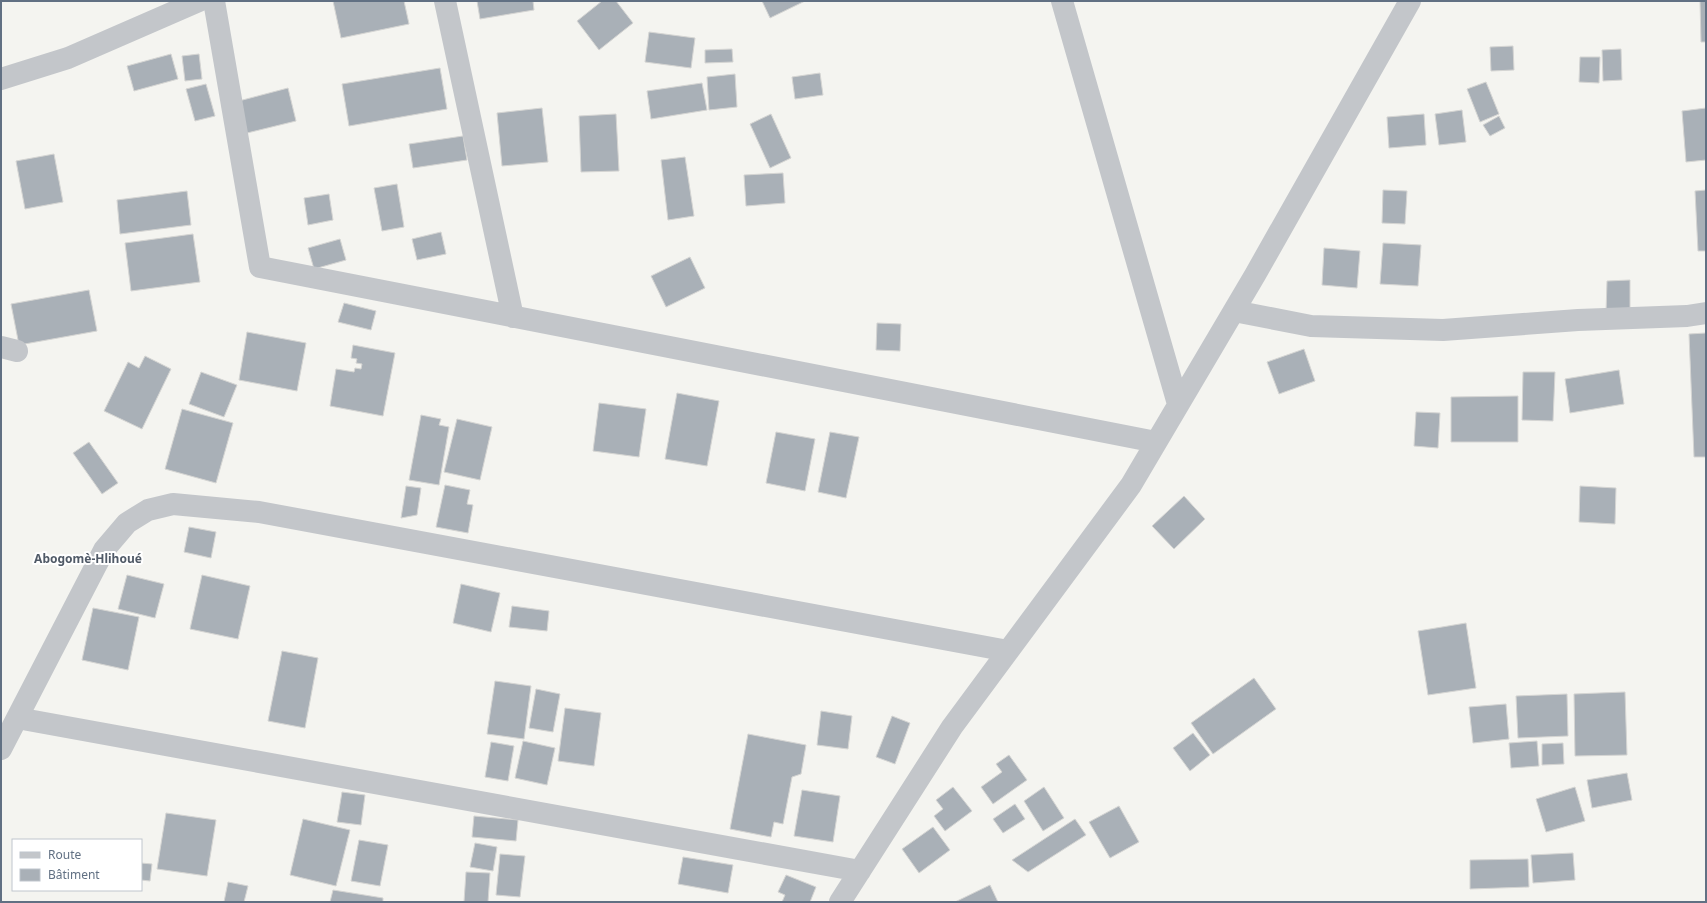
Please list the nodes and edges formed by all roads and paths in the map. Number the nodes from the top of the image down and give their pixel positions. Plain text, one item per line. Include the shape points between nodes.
1 (199, 1) edge
2 (214, 1) edge
3 (445, 1) edge
4 (1062, 1) edge
5 (1410, 1) edge
6 (1, 79) edge
7 (1234, 311) junction
8 (1706, 313) edge
9 (513, 316) junction
10 (1178, 404) junction
11 (1156, 442) junction
12 (1008, 651) junction
13 (17, 718) junction
14 (1, 749) edge
15 (860, 871) junction
16 (840, 902) edge

1 - 6 street via 68,58
2 - 9 street via 260,267
3 - 9 street
4 - 10 street
5 - 7 street
7 - 8 street via 1311,326 1443,330
7 - 10 street
9 - 11 street
10 - 11 street
11 - 12 street via 1131,485
12 - 13 street via 259,512 173,504 148,510 127,523 104,550
12 - 15 street via 952,727
13 - 14 street
13 - 15 street
15 - 16 street

